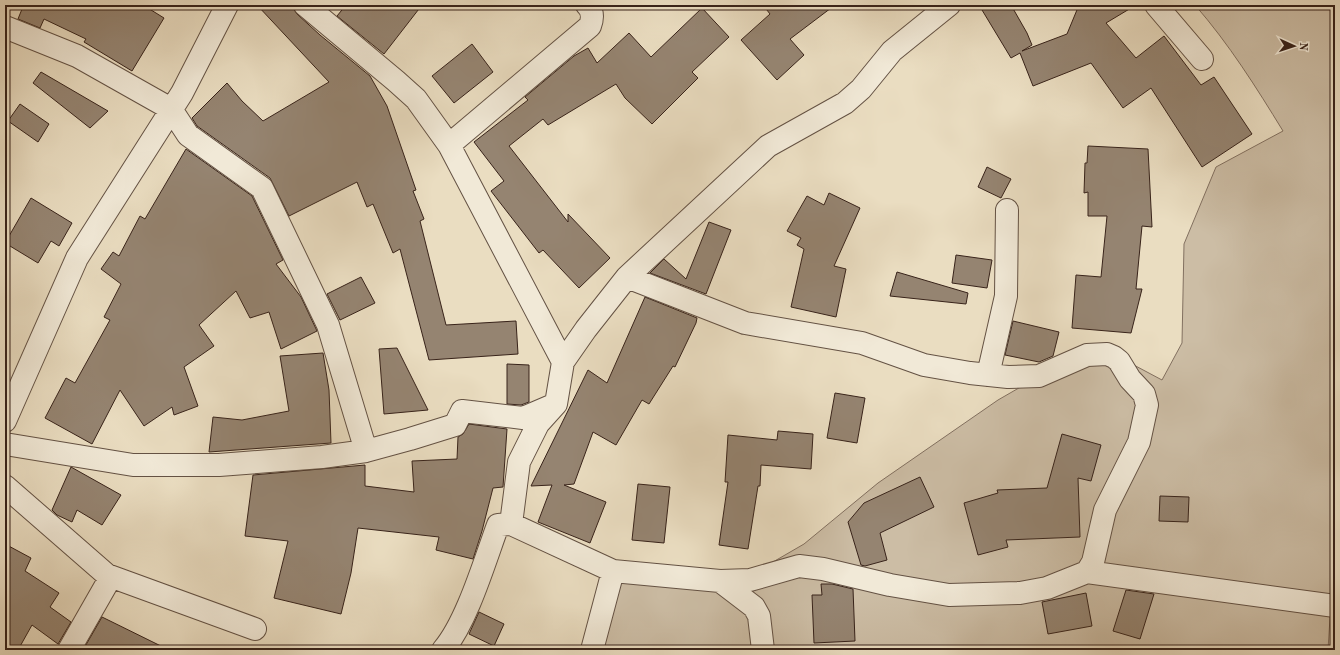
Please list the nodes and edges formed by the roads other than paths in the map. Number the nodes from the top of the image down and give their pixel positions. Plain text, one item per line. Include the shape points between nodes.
1 (227, 5) edge
2 (305, 5) edge
3 (587, 5) edge
4 (949, 5) edge
5 (1156, 5) edge
6 (5, 27) edge
7 (1202, 59) dead end
8 (171, 109) junction
9 (449, 144) junction
10 (1007, 210) dead end
11 (627, 277) junction
12 (563, 362) junction
13 (988, 375) junction
14 (556, 404) junction
15 (5, 421) edge
16 (5, 444) edge
17 (366, 451) junction
18 (5, 486) edge
19 (511, 524) junction
20 (613, 571) junction
21 (1087, 572) junction
22 (107, 575) junction
23 (720, 581) junction
24 (1335, 606) edge
25 (255, 629) dead end
26 (69, 650) edge
27 (443, 650) edge
28 (592, 650) edge
29 (763, 650) edge

1 - 8 street via 182,93
2 - 9 street via 411,95
3 - 9 street via 591,9 593,20 590,26
4 - 11 street via 892,51 861,89 845,103 768,146
5 - 7 street
6 - 8 street via 77,56
8 - 15 street via 77,258
8 - 17 street via 188,135 262,188 328,325
9 - 12 street
10 - 13 street via 1006,296
11 - 12 street
11 - 13 street via 745,323 862,343 924,365
12 - 14 street
13 - 21 street via 1039,376 1087,355 1107,354 1119,361 1130,379 1144,394 1147,405 1139,442 1105,510 1093,562
14 - 17 street via 523,418 462,411 454,425
14 - 19 street via 538,424 519,462
16 - 17 street via 133,465 219,465
18 - 22 street
19 - 20 street
19 - 27 street via 498,525 464,614
20 - 23 street
20 - 28 street
21 - 23 street via 1047,588 1020,593 957,595 890,585 799,566 750,580
21 - 24 street
22 - 25 street
22 - 26 street via 108,580
23 - 29 street via 754,607 759,616

